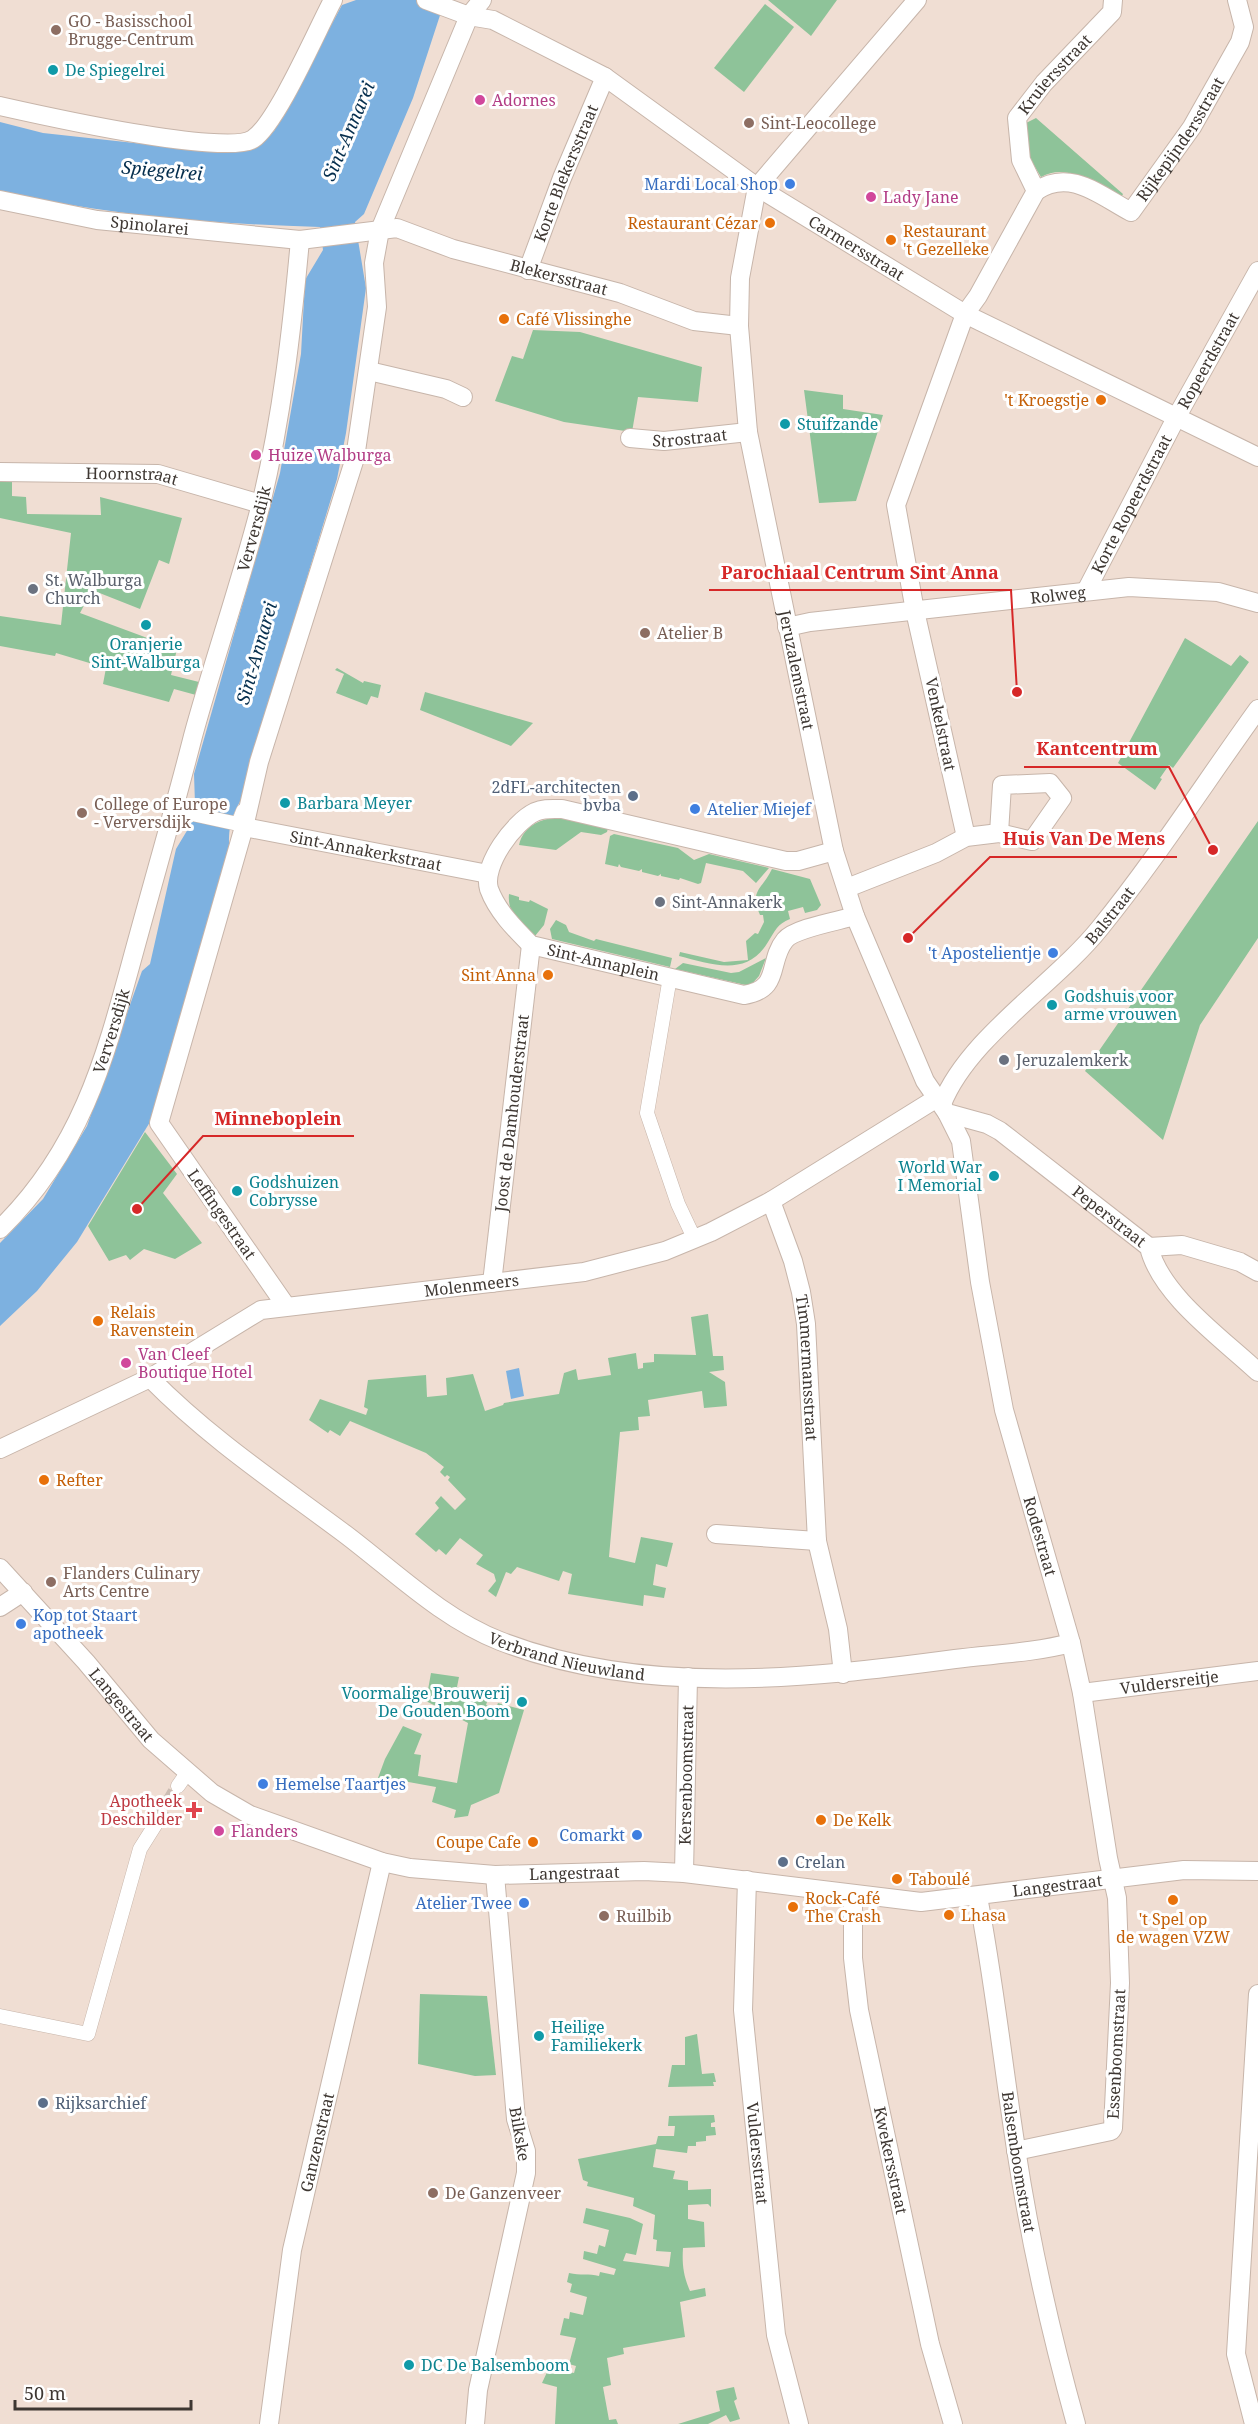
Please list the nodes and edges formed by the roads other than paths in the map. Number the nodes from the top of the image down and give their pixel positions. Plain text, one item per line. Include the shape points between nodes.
1 (333, 0) edge
2 (482, 0) edge
3 (917, 0) edge
4 (1113, 0) edge
5 (1237, 0) edge
6 (435, 3) edge
7 (469, 16) junction
8 (605, 77) junction
9 (0, 106) edge
10 (757, 187) junction
11 (1036, 191) junction
12 (0, 200) edge
13 (380, 230) junction
14 (358, 232) joint
15 (300, 240) junction
16 (528, 270) junction
17 (1258, 271) edge
18 (965, 314) junction
19 (739, 326) junction
20 (369, 371) junction
21 (463, 396) dead end
22 (1176, 418) junction
23 (748, 432) junction
24 (630, 438) dead end
25 (1258, 457) edge
26 (0, 472) edge
27 (261, 504) junction
28 (1086, 591) junction
29 (1258, 603) edge
30 (915, 611) junction
31 (787, 627) junction
32 (1258, 709) edge
33 (174, 810) junction
34 (238, 825) junction
35 (999, 833) dead end
36 (966, 837) junction
37 (834, 851) junction
38 (488, 874) junction
39 (847, 888) junction
40 (855, 916) junction
41 (531, 945) junction
42 (670, 977) junction
43 (942, 1105) junction
44 (771, 1201) junction
45 (0, 1228) edge
46 (694, 1238) junction
47 (1149, 1247) junction
48 (1258, 1272) edge
49 (492, 1283) junction
50 (286, 1305) junction
51 (1258, 1372) edge
52 (150, 1378) junction
53 (0, 1449) edge
54 (716, 1534) dead end
55 (818, 1541) junction
56 (0, 1568) edge
57 (23, 1592) junction
58 (0, 1607) edge
59 (1071, 1644) junction
60 (1258, 1671) edge
61 (843, 1674) junction
62 (688, 1677) junction
63 (1082, 1693) junction
64 (157, 1822) tunnel mouth
65 (382, 1862) junction
66 (1258, 1871) edge
67 (684, 1873) junction
68 (495, 1875) junction
69 (747, 1880) junction
70 (1113, 1880) junction
71 (853, 1894) junction
72 (978, 1897) junction
73 (1258, 1994) edge
74 (0, 2016) edge
75 (1016, 2151) junction
76 (269, 2424) edge
77 (475, 2424) edge
78 (799, 2424) edge
79 (953, 2424) edge
80 (1076, 2424) edge
81 (1254, 2424) edge

1 - 9 street via 282,98 265,127 252,140 221,145 96,127
2 - 7 street
3 - 10 street
4 - 11 street, Kruiersstraat via 1112,12 1044,83 1017,118 1021,160
5 - 11 street, Rijkepijndersstraat via 1244,27 1240,42 1192,127 1131,212 1074,183 1059,180
6 - 7 street, Carmersstraat
7 - 8 street, Carmersstraat via 493,20
7 - 13 street
8 - 10 street, Carmersstraat
8 - 16 street, Korte Blekersstraat
10 - 18 street, Carmersstraat
10 - 19 street, Jeruzalemstraat via 740,278
11 - 18 street
12 - 15 street, Spinolarei via 97,220
13 - 14 street, Blekersstraat
13 - 16 street, Blekersstraat via 397,228
13 - 20 street via 374,262 377,307
14 - 15 street, Spinolarei
15 - 27 street, Verversdijk via 289,359
16 - 19 street, Blekersstraat via 620,293 694,321
17 - 22 street, Ropeerdstraat
18 - 22 street, Carmersstraat
18 - 30 street, Venkelstraat via 896,505
19 - 23 street, Jeruzalemstraat
20 - 21 street
20 - 34 street via 355,458 254,786
22 - 25 street, Carmersstraat
22 - 28 street, Korte Ropeerdstraat
23 - 24 street, Strostraat via 664,441
23 - 31 street, Jeruzalemstraat
26 - 27 street, Hoornstraat via 158,474
27 - 33 street, Verversdijk
28 - 29 street, Rolweg via 1129,587 1218,592
28 - 30 street, Rolweg
30 - 31 street, Rolweg
30 - 36 street, Venkelstraat
31 - 37 street, Jeruzalemstraat
32 - 43 street, Balstraat via 1100,929 951,1080
33 - 34 street, Sint-Annakerkstraat
33 - 45 street, Verversdijk via 124,998 81,1119 54,1166 25,1204
34 - 38 street, Sint-Annakerkstraat
34 - 50 street, Leffingestraat via 159,1123
35 - 36 street
36 - 39 street
37 - 38 street via 786,861 546,808 523,821 493,856
37 - 39 street, Jeruzalemstraat
38 - 41 street, Sint-Annaplein via 498,906
39 - 40 street, Jeruzalemstraat
40 - 42 street, Sint-Annaplein via 795,933 785,940 769,982 758,993 744,995
40 - 43 street, Jeruzalemstraat via 898,1024 925,1081
41 - 42 street, Sint-Annaplein
41 - 49 street, Joost de Damhouderstraat
42 - 46 street via 647,1113 678,1204
43 - 44 street, Molenmeers
43 - 47 street, Peperstraat via 987,1124 1022,1148
43 - 59 street, Rodestraat via 961,1141 980,1282 1004,1410
44 - 46 street, Molenmeers
44 - 55 street, Timmermansstraat via 801,1292 806,1324
46 - 49 street, Molenmeers via 666,1251 584,1272
47 - 48 street via 1182,1245 1240,1262
47 - 51 street, Peperstraat via 1162,1278
49 - 50 street, Molenmeers
50 - 52 street, Molenmeers via 261,1310
52 - 53 street, Molenmeers
52 - 62 street, Verbrand Nieuwland via 218,1442 468,1626 545,1657 622,1671
54 - 55 street
55 - 61 street, Timmermansstraat via 838,1629
56 - 57 street, Langestraat
57 - 58 street
57 - 65 street, Langestraat via 183,1780 250,1815
59 - 61 street, Verbrand Nieuwland
59 - 63 street, Rodestraat
60 - 63 street, Vuldersreitje
61 - 62 street, Verbrand Nieuwland
62 - 67 street, Kersenboomstraat
63 - 70 street, Rodestraat
64 - 74 street via 140,1849 88,2034
65 - 68 street, Langestraat
65 - 76 street, Ganzenstraat via 292,2250
66 - 70 street, Langestraat via 1184,1870
67 - 68 street, Langestraat
67 - 69 street, Langestraat
68 - 77 street, Bilkske via 516,2119 526,2151 526,2173 478,2390
69 - 71 street, Langestraat
69 - 78 street, Vuldersstraat via 743,2010 776,2335
70 - 72 street, Langestraat
70 - 75 street, Essenboomstraat via 1120,1983 1113,2128
71 - 72 street, Langestraat via 921,1902
71 - 79 street, Kwekersstraat via 853,1958 860,2010 930,2344
72 - 75 street, Balsemboomstraat
73 - 81 street via 1236,2354
75 - 80 street, Balsemboomstraat

